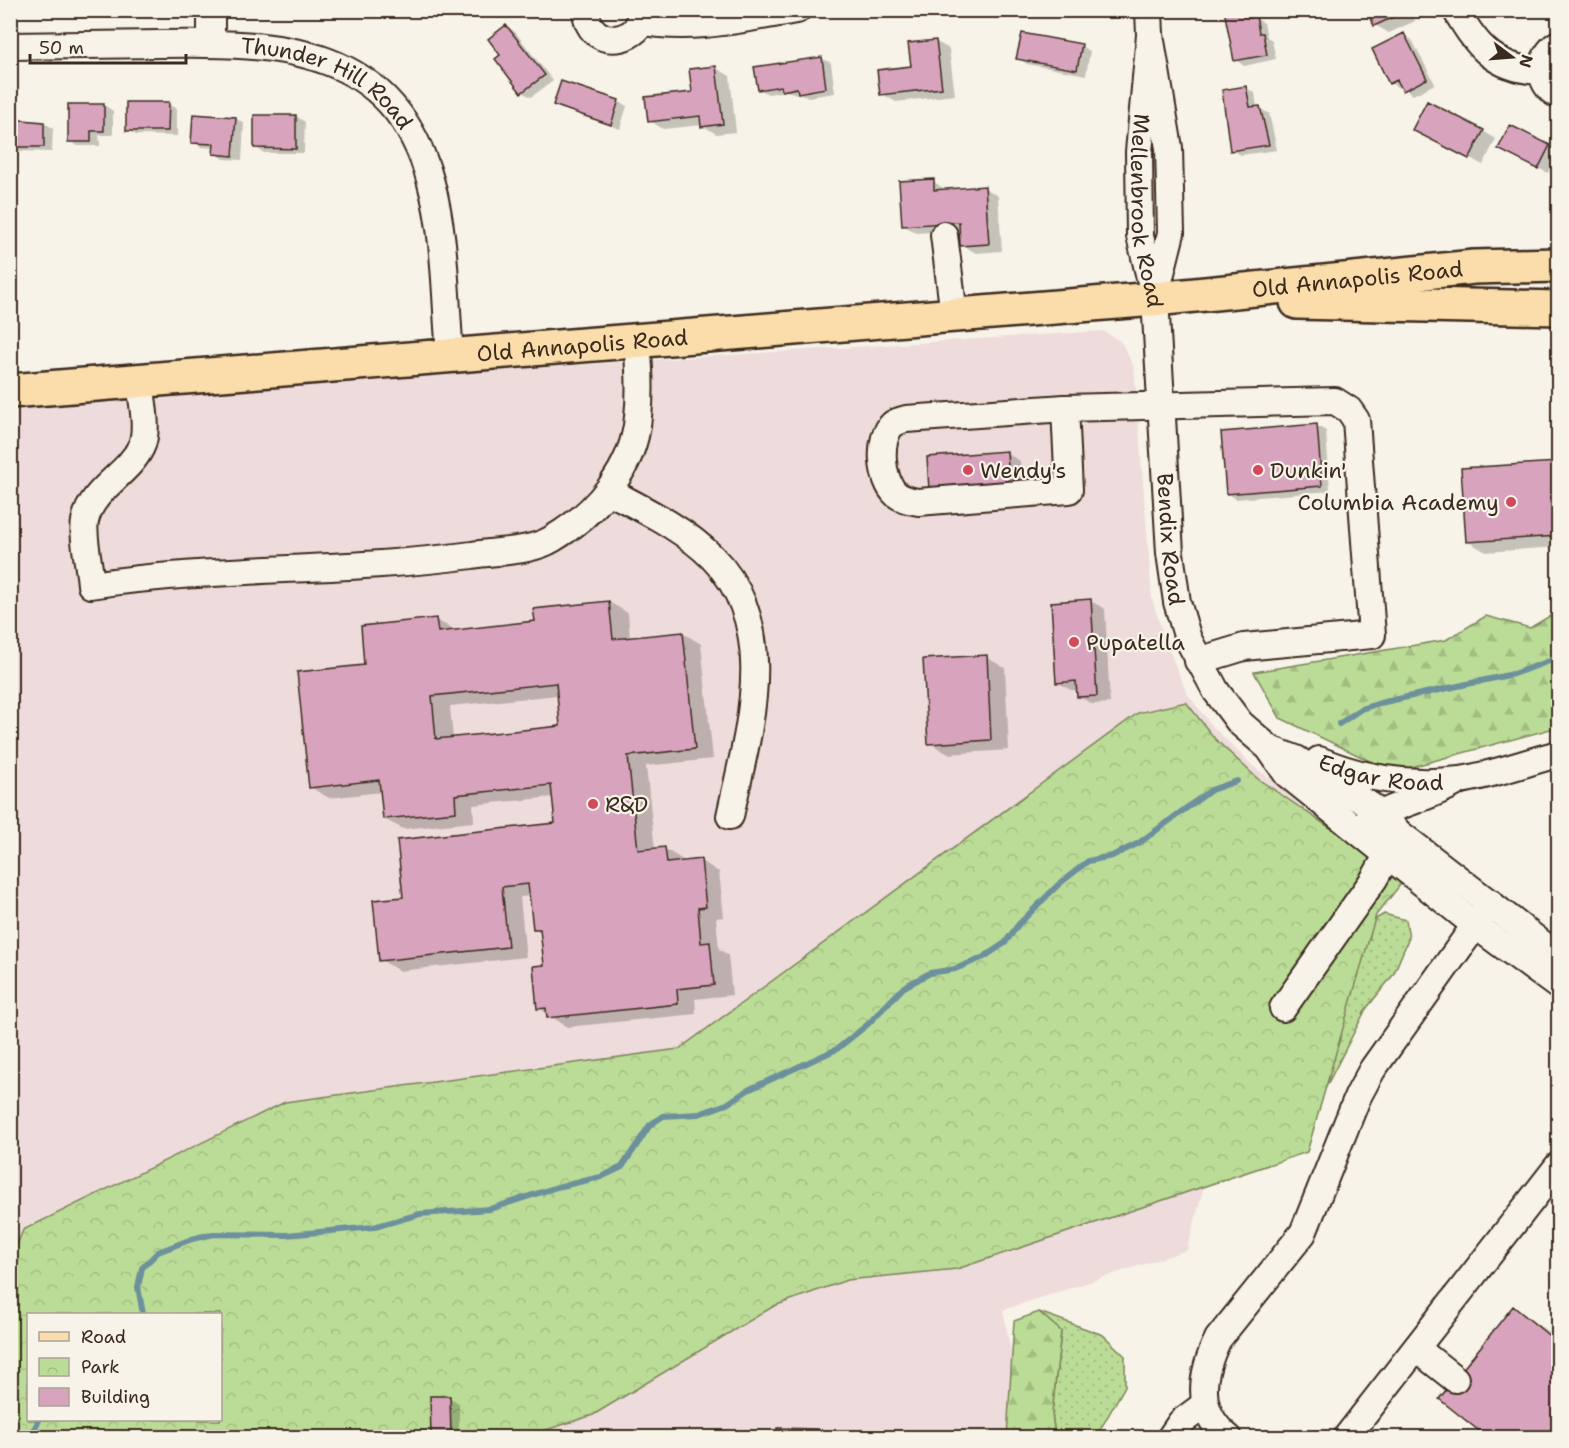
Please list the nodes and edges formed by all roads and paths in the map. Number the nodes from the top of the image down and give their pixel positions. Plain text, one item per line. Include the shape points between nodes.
1 (211, 10) edge
2 (586, 10) edge
3 (797, 10) edge
4 (1456, 10) edge
5 (641, 16) edge
6 (1150, 23) edge
7 (211, 43) junction
8 (1558, 44) edge
9 (10, 46) edge
10 (1542, 71) junction
11 (1558, 95) edge
12 (944, 235) dead end
13 (1558, 265) edge
14 (1155, 299) junction
15 (1558, 308) edge
16 (954, 315) junction
17 (637, 340) junction
18 (450, 354) junction
19 (140, 382) junction
20 (10, 391) edge
21 (1160, 407) junction
22 (1065, 408) junction
23 (609, 490) junction
24 (1198, 661) junction
25 (1269, 748) junction
26 (1558, 753) edge
27 (1461, 780) junction
28 (1380, 814) junction
29 (730, 816) dead end
30 (1357, 827) junction
31 (1393, 845) junction
32 (1491, 903) junction
33 (1475, 925) junction
34 (1558, 956) edge
35 (1558, 986) edge
36 (1283, 1008) dead end
37 (1558, 1166) edge
38 (1417, 1348) junction
39 (1455, 1379) dead end
40 (1204, 1405) junction
41 (1170, 1437) edge
42 (1229, 1437) edge
43 (1346, 1437) edge

1 - 7 street
2 - 5 street via 589,26 595,33 612,40 630,35
3 - 5 street via 687,26 660,25
4 - 10 street via 1480,47 1500,63
6 - 14 street, Mellenbrook Road via 1139,152 1140,236
7 - 9 street, Thunder Hill Road
7 - 18 street, Thunder Hill Road via 254,44 322,58 365,82 388,102 421,154 431,182 439,220
8 - 10 street via 1545,57
10 - 11 street via 1545,84
12 - 16 street
13 - 14 main road, Old Annapolis Road via 1474,267
14 - 15 main road, Old Annapolis Road
14 - 16 main road, Old Annapolis Road
14 - 21 street, Bendix Road
16 - 17 main road, Old Annapolis Road
17 - 18 main road, Old Annapolis Road
17 - 23 street via 638,419 632,442
18 - 19 main road, Old Annapolis Road
19 - 20 main road, Old Annapolis Road
19 - 23 street via 141,446 91,503 84,522 91,585 209,572 420,562 528,547 550,541 570,528
21 - 22 street
21 - 24 street, Bendix Road via 1177,602
21 - 24 street via 1335,401 1356,420 1372,635 1245,646
22 - 22 street via 1069,490 918,502 896,494 888,482 883,446 893,424 906,418
23 - 29 street via 681,531 712,557 733,583 744,606 753,641 755,678 750,724
24 - 25 street, Bendix Road via 1240,723
25 - 27 street, Edgar Road via 1312,757 1365,777
25 - 28 street, Bendix Road via 1296,759
25 - 30 street, Bendix Road via 1287,774
26 - 27 street, Edgar Road
27 - 28 street, Edgar Road via 1434,796
28 - 30 street, Edgar Road
28 - 31 street, Bendix Road
30 - 31 street, Bendix Road
31 - 32 street, Bendix Road
31 - 33 street, Bendix Road
31 - 36 street via 1374,879
32 - 33 street
32 - 34 street, Bendix Road
33 - 35 street, Bendix Road
33 - 40 street via 1372,1070 1303,1233 1218,1339 1208,1359
37 - 38 street
38 - 39 street
38 - 43 street
40 - 41 street via 1181,1422
40 - 42 street via 1211,1420

